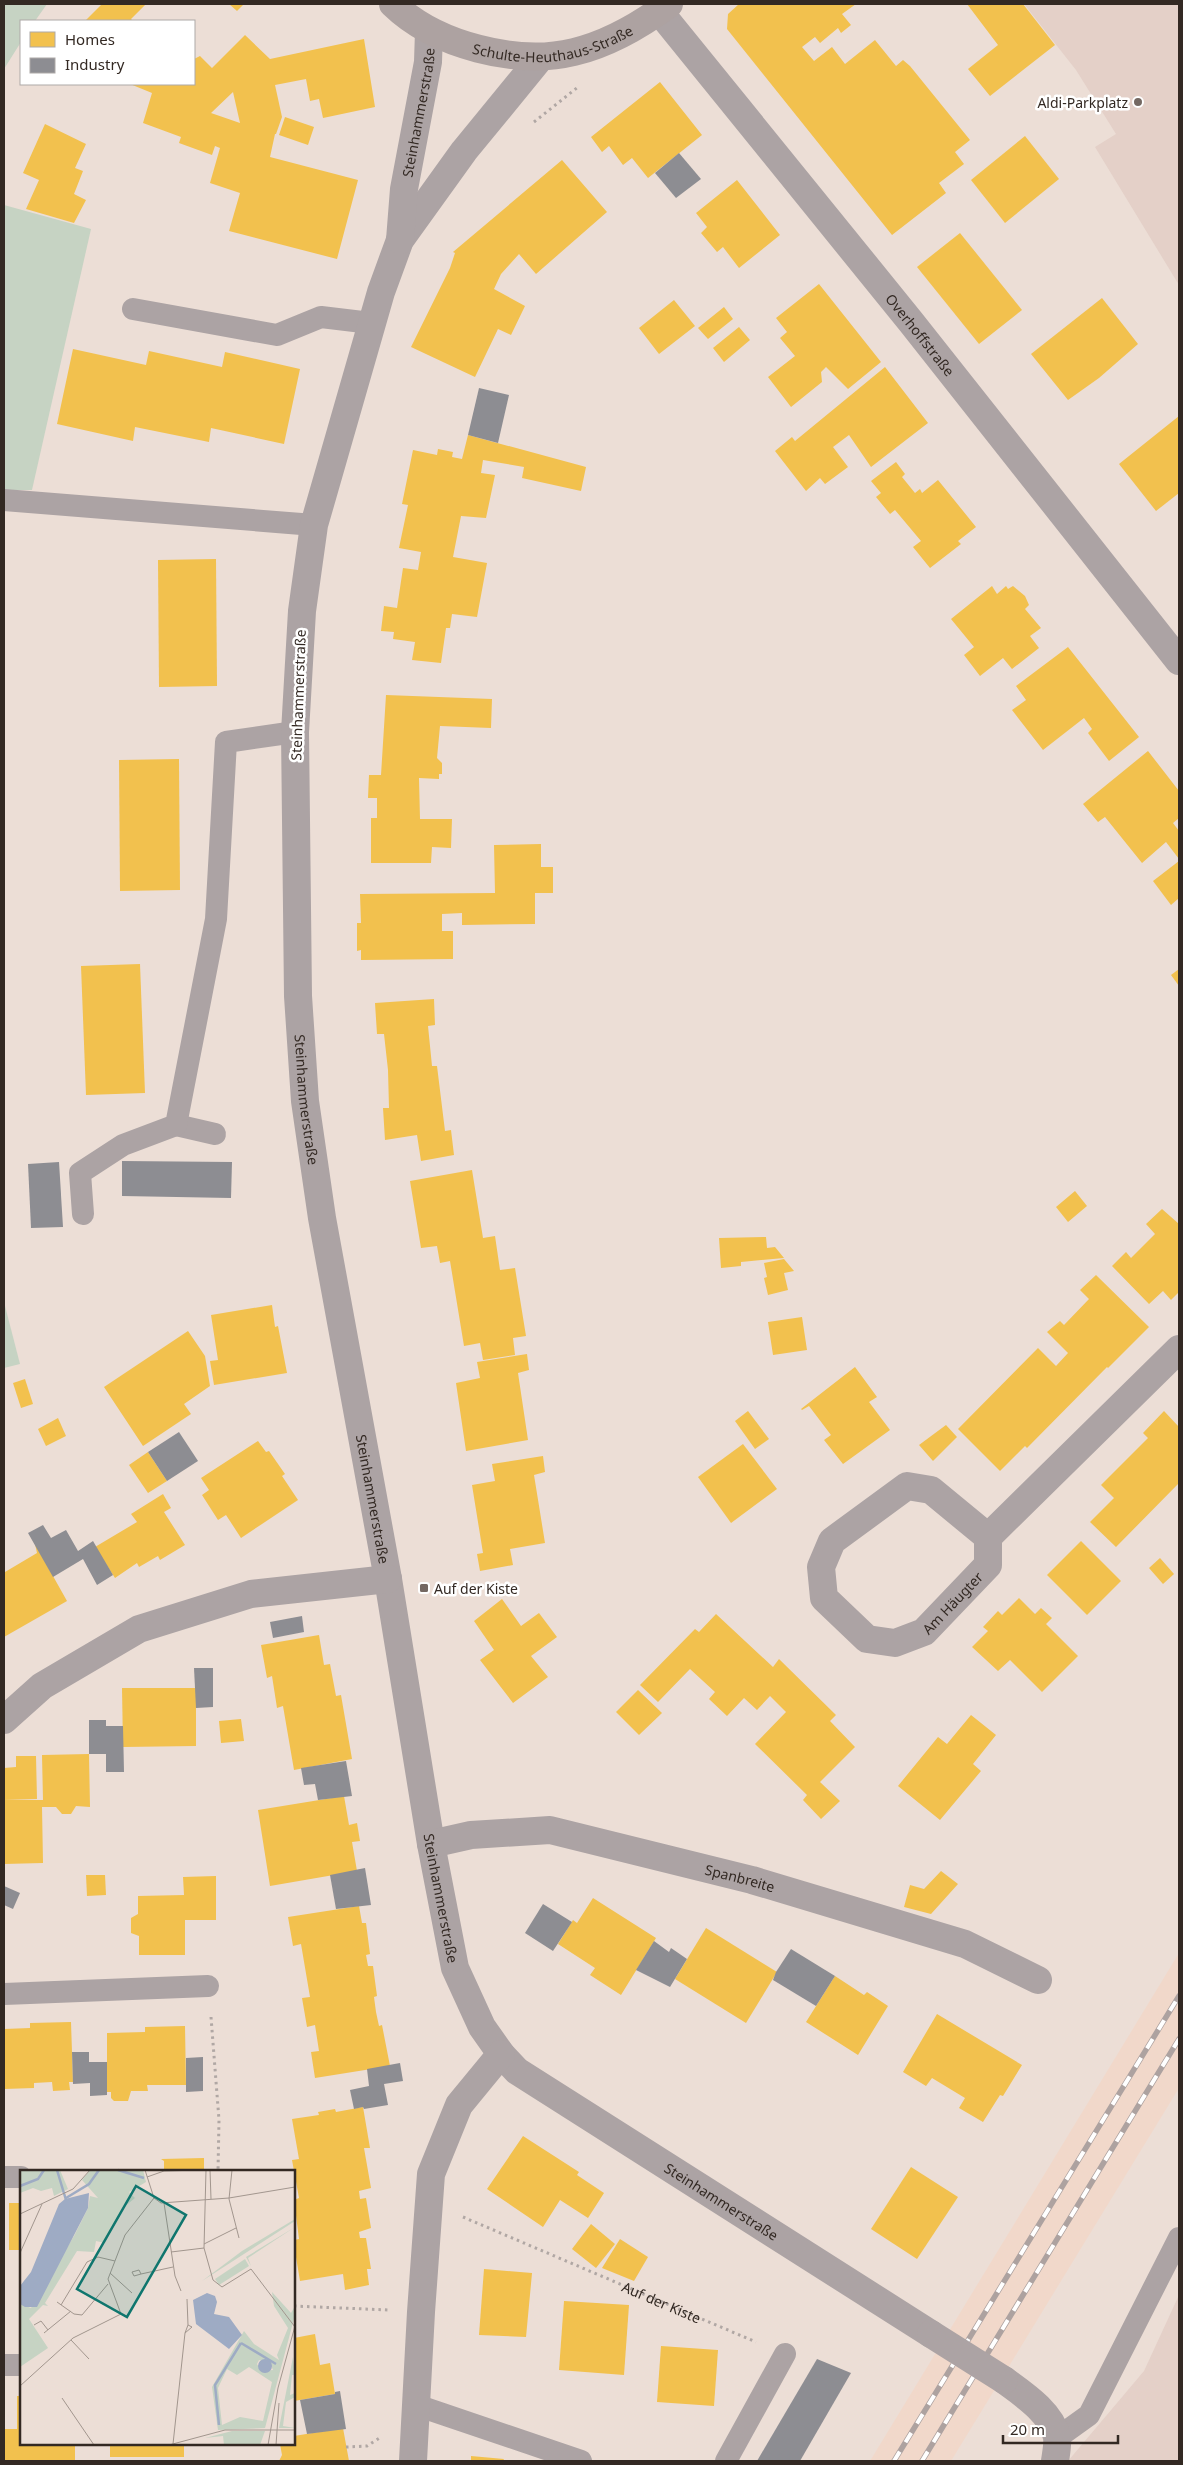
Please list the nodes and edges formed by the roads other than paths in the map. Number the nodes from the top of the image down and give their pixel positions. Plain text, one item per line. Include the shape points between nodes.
1 (393, 4) edge
2 (664, 8) edge
3 (429, 31) junction
4 (541, 57) junction
5 (400, 240) junction
6 (133, 309) dead end
7 (371, 323) junction
8 (4, 500) edge
9 (314, 525) junction
10 (1179, 661) edge
11 (295, 732) junction
12 (176, 1125) junction
13 (215, 1134) dead end
14 (83, 1214) dead end
15 (1179, 1349) edge
16 (988, 1537) junction
17 (388, 1579) junction
18 (4, 1720) edge
19 (431, 1844) junction
20 (1038, 1980) dead end
21 (208, 1986) road end
22 (4, 1994) edge
23 (500, 2054) junction
24 (4, 2177) edge
25 (20, 2177) edge
26 (1179, 2238) edge
27 (785, 2354) road end
28 (4, 2365) edge
29 (20, 2365) edge
30 (416, 2405) junction
31 (1056, 2449) edge
32 (413, 2461) edge
33 (582, 2461) edge
34 (726, 2461) edge

1 - 3 main road, Steinhammerstraße
2 - 4 main road, Schulte-Heuthaus-Straße via 616,36 575,52
2 - 10 street, Overhoffstraße
3 - 4 main road, Schulte-Heuthaus-Straße via 478,50
3 - 5 street, Steinhammerstraße via 428,62 404,189
4 - 5 street, Steinhammerstraße via 464,151
5 - 7 street, Steinhammerstraße
6 - 7 lane via 277,335 321,317
7 - 9 street, Steinhammerstraße
8 - 9 lane
9 - 11 street, Steinhammerstraße via 302,611
11 - 12 lane via 226,742 216,919
11 - 17 street, Steinhammerstraße via 298,996 305,1101 322,1218
12 - 13 lane
12 - 14 lane via 123,1146 80,1173
15 - 16 street
16 - 16 street, Am Häugter via 931,1490 907,1486 832,1540 821,1567 824,1598 866,1639 895,1643 924,1632 988,1565
17 - 18 street via 251,1594 139,1629 42,1686
17 - 19 street, Steinhammerstraße
19 - 20 street, Spanbreite via 470,1835 550,1830 752,1880 965,1944
19 - 23 street, Steinhammerstraße via 456,1968 482,2028
21 - 22 lane
23 - 30 street via 459,2105 431,2174
23 - 31 street, Steinhammerstraße, bridge via 516,2071 1004,2380 1045,2415
24 - 25 lane
26 - 31 lane via 1089,2415
27 - 34 lane
28 - 29 lane
30 - 32 street
30 - 33 lane

